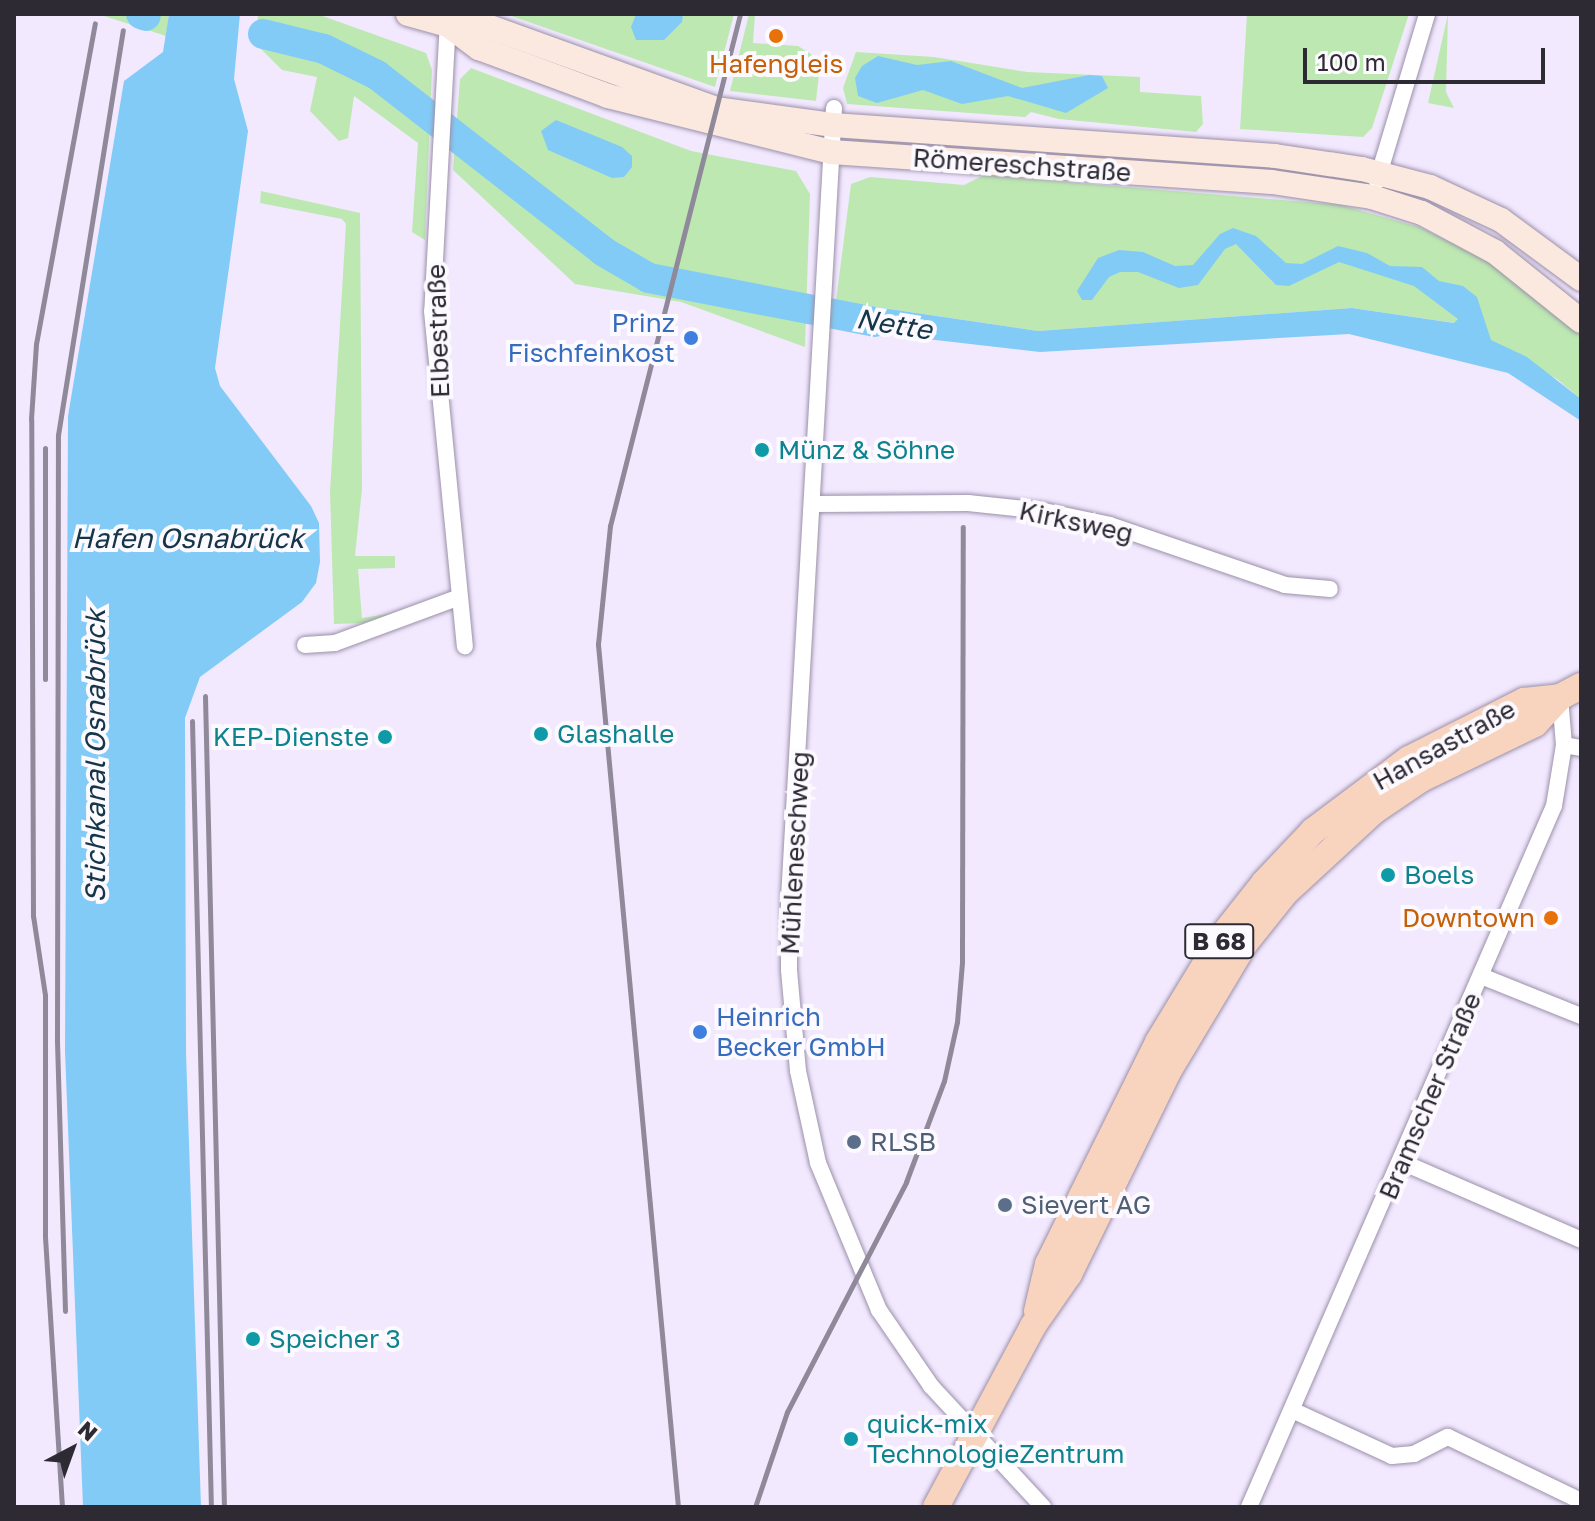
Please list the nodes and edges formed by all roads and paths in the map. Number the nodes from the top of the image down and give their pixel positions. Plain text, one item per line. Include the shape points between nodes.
1 (408, 14) edge
2 (1427, 14) edge
3 (448, 20) edge
4 (834, 117) junction
5 (831, 152) junction
6 (1380, 173) junction
7 (1372, 197) junction
8 (1581, 279) edge
9 (1581, 321) edge
10 (814, 504) junction
11 (1330, 589) dead end
12 (457, 598) junction
13 (305, 645) dead end
14 (465, 646) dead end
15 (1570, 691) edge
16 (1572, 747) edge
17 (1481, 976) junction
18 (1581, 1016) edge
19 (1402, 1162) junction
20 (1581, 1240) edge
21 (1292, 1410) junction
22 (975, 1437) junction
23 (1581, 1501) edge
24 (936, 1507) edge
25 (1043, 1507) edge
26 (1249, 1507) edge

1 - 3 main road, Römereschstraße
2 - 6 street
3 - 4 main road, Römereschstraße via 487,26 716,109
3 - 5 main road, Römereschstraße via 479,48 608,96
3 - 12 street, Elbestraße via 432,311
4 - 5 street, Mühleneschweg
4 - 6 main road, Römereschstraße via 1275,156
5 - 7 main road, Römereschstraße via 1272,182
5 - 10 street, Mühleneschweg
6 - 7 street
6 - 8 main road, Römereschstraße via 1430,187 1501,220
7 - 9 main road, Römereschstraße via 1422,213 1495,252
10 - 11 street, Kirksweg via 963,503 1044,511 1110,525 1285,585
10 - 22 street, Mühleneschweg via 789,899 798,1071 818,1163 860,1273 911,1360
12 - 13 street via 335,643
12 - 14 street, Elbestraße
15 - 16 street, Bramscher Straße
15 - 22 main road, Hansastraße / B 68 via 1535,724 1433,773 1374,811 1285,893 1206,1003 1069,1274 1033,1326
16 - 17 street, Bramscher Straße via 1554,806
17 - 18 street
17 - 19 street, Bramscher Straße
19 - 20 street
19 - 21 street, Bramscher Straße
21 - 23 street via 1392,1456 1414,1454 1448,1437
21 - 26 street, Bramscher Straße
22 - 24 main road, Hansastraße / B 68
22 - 25 street, Mühleneschweg

